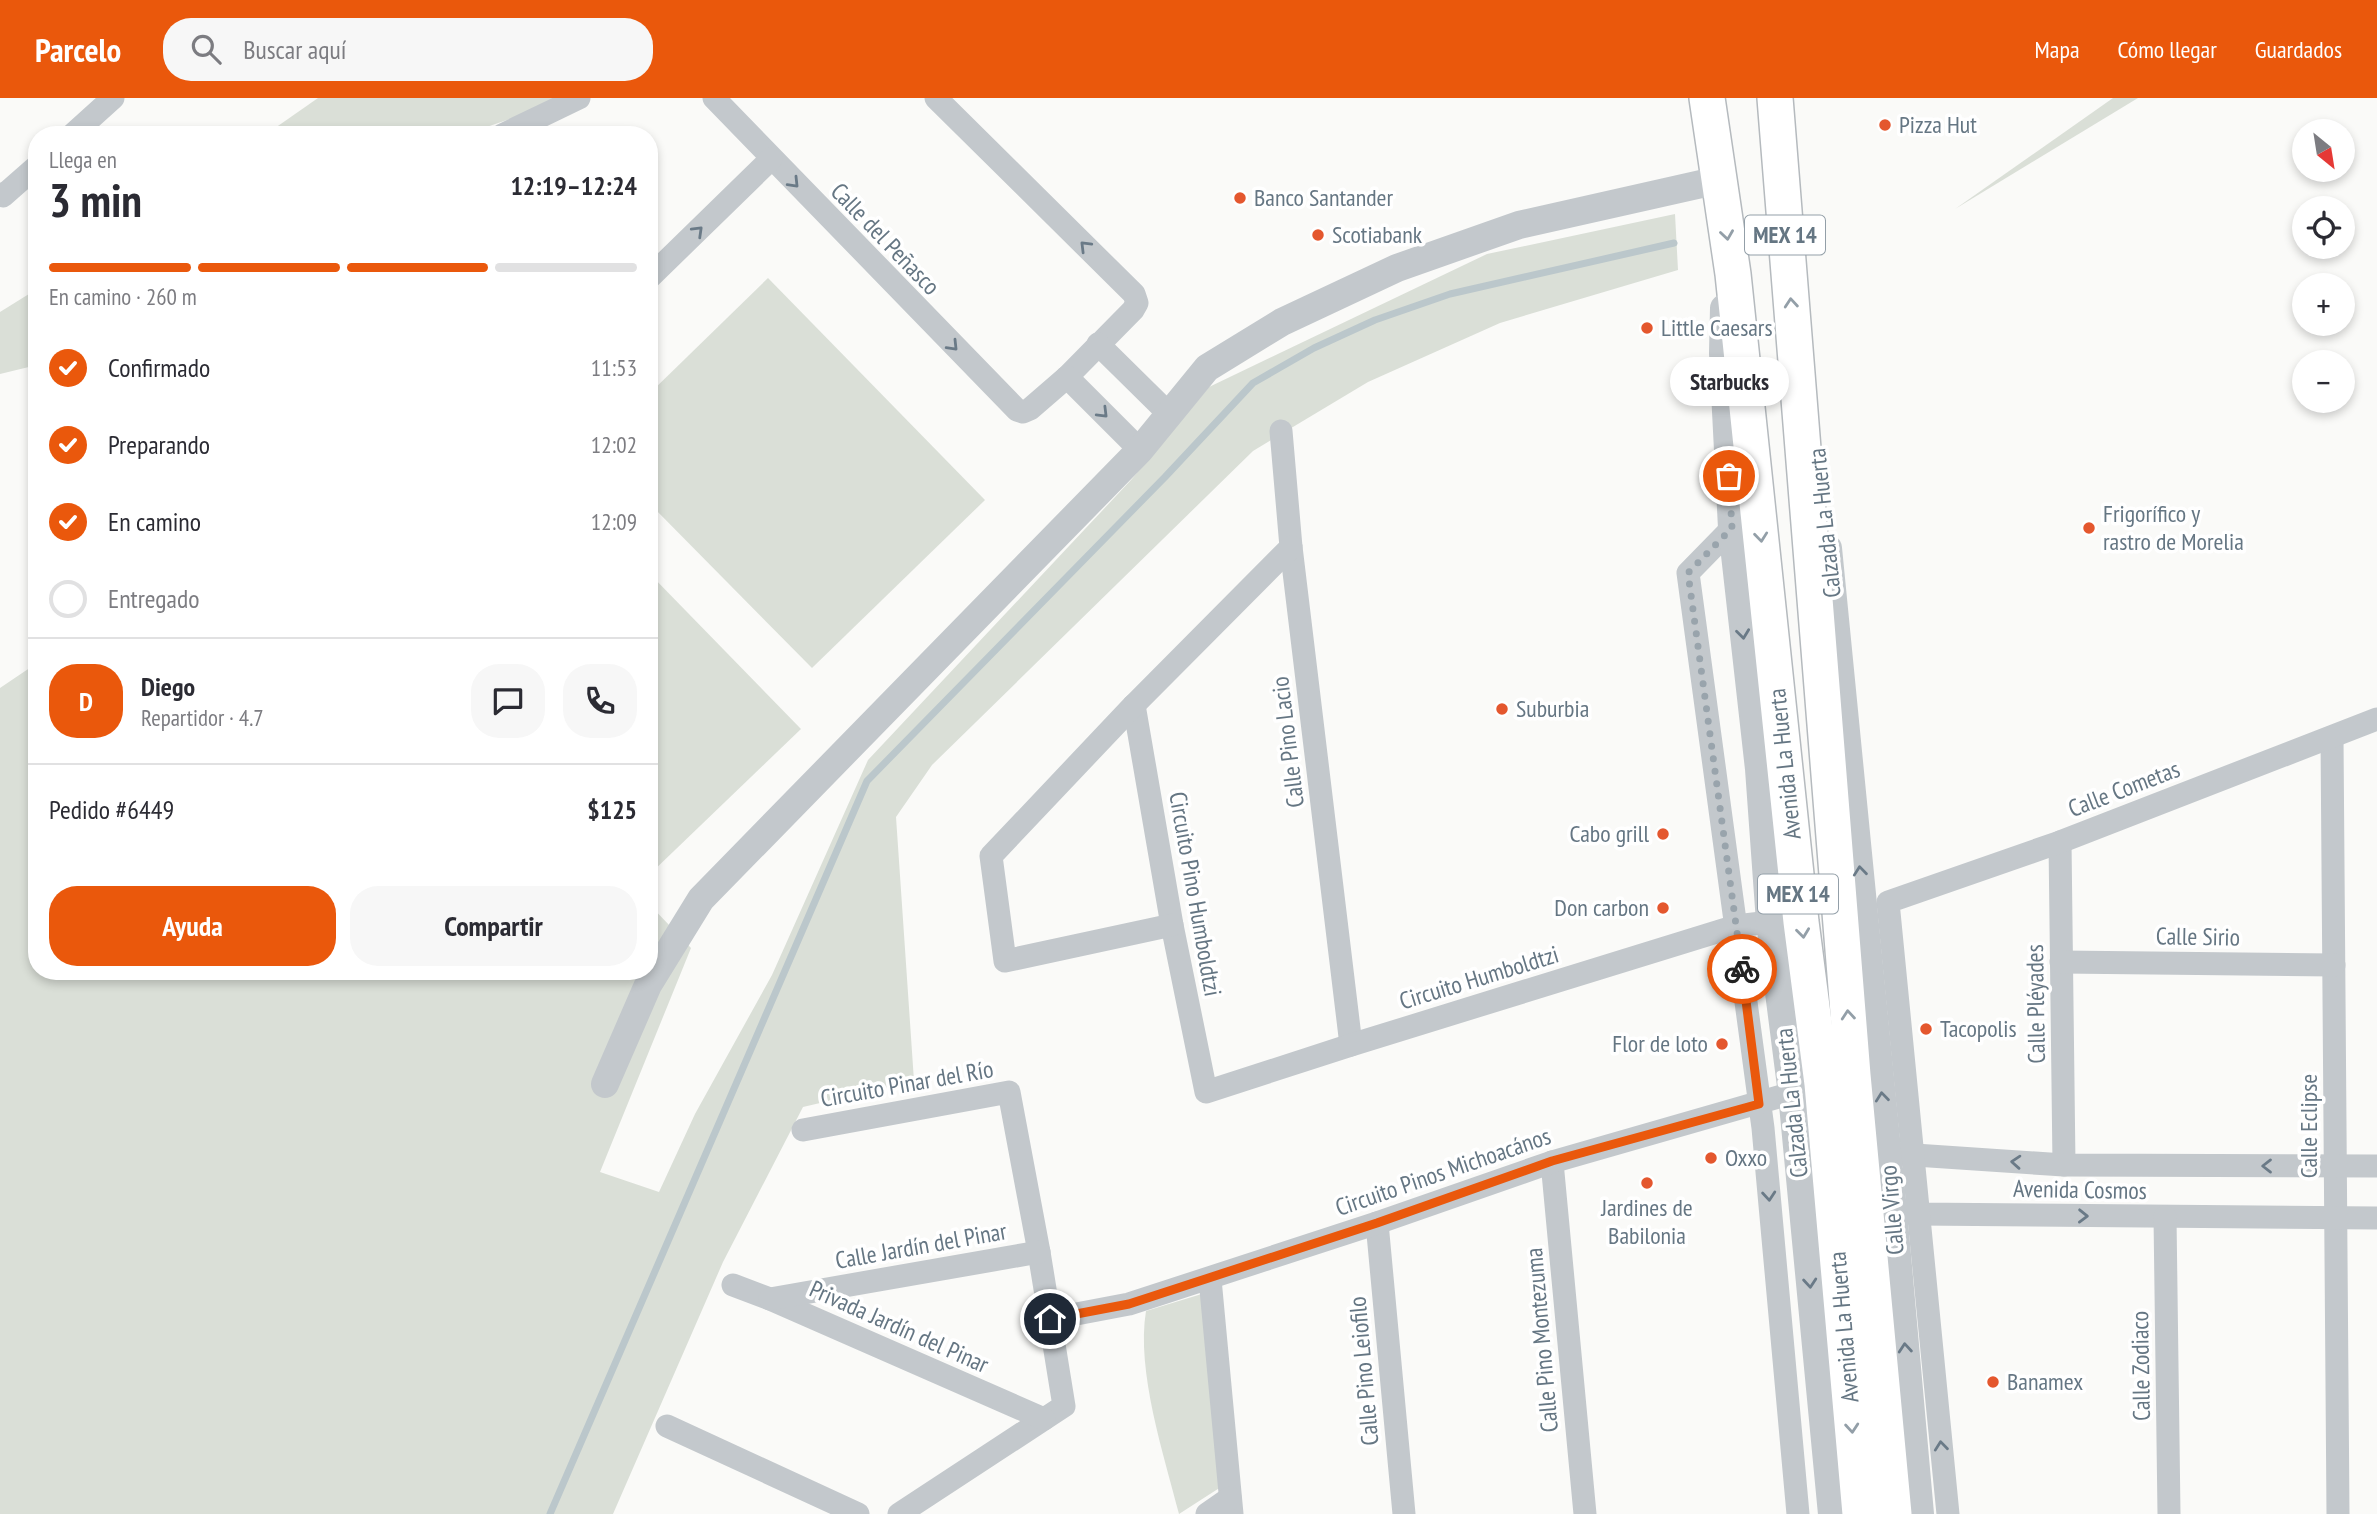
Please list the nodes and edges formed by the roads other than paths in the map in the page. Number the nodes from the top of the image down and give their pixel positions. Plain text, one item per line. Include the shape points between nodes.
1 (113, 98) edge
2 (579, 98) edge
3 (713, 98) edge
4 (936, 98) edge
5 (1707, 98) edge
6 (1776, 98) edge
7 (82, 126) edge
8 (521, 126) edge
9 (771, 159) junction
10 (28, 174) edge
11 (1719, 180) junction
12 (0, 194) edge
13 (658, 269) edge
14 (1733, 274) junction
15 (1098, 344) junction
16 (1796, 371) junction
17 (1067, 377) junction
18 (1169, 414) junction
19 (1281, 431) dead end
20 (1140, 450) junction
21 (1732, 528) junction
22 (1291, 547) junction
23 (1134, 705) junction
24 (2377, 719) edge
25 (2332, 737) junction
26 (2060, 842) junction
27 (1888, 901) joint
28 (1770, 922) junction
29 (1172, 925) junction
30 (1736, 926) junction
31 (2061, 962) junction
32 (2334, 965) junction
33 (658, 969) edge
34 (651, 980) edge
35 (1351, 1045) junction
36 (605, 1084) dead end
37 (1822, 1084) junction
38 (1206, 1092) joint
39 (1759, 1104) junction
40 (803, 1130) dead end
41 (1847, 1151) junction
42 (1552, 1161) junction
43 (2064, 1165) junction
44 (2336, 1166) junction
45 (2377, 1166) edge
46 (1832, 1185) junction
47 (1892, 1209) junction
48 (2165, 1217) junction
49 (2336, 1218) junction
50 (2377, 1219) edge
51 (1377, 1223) junction
52 (1039, 1252) junction
53 (1210, 1279) junction
54 (733, 1286) dead end
55 (770, 1299) junction
56 (1050, 1319) junction
57 (1044, 1419) junction
58 (667, 1426) dead end
59 (1231, 1506) edge
60 (858, 1514) edge
61 (899, 1514) edge
62 (1206, 1514) edge
63 (1404, 1514) edge
64 (1585, 1514) edge
65 (1798, 1514) edge
66 (1832, 1514) edge
67 (1860, 1514) edge
68 (1894, 1514) edge
69 (1920, 1514) edge
70 (1948, 1514) edge
71 (2169, 1514) edge
72 (2338, 1514) edge

1 - 7 street
2 - 8 street
3 - 9 street, Calle del Peñasco
15 -> 4 street via 1133,310 1134,294
5 - 11 main road, Avenida La Huerta / MEX 14
16 -> 6 main road, Avenida La Huerta / MEX 14
13 -> 9 street
9 -> 17 street, Calle del Peñasco via 1017,410 1030,409
10 - 12 street
11 -> 14 main road, Avenida La Huerta / MEX 14
11 - 18 street via 1519,225 1397,268 1282,322 1207,368
14 - 21 street, Calzada La Huerta via 1723,310
14 -> 37 main road, Avenida La Huerta / MEX 14
15 - 17 street
15 - 18 street
37 -> 16 main road, Avenida La Huerta / MEX 14
41 -> 16 street, Calzada La Huerta via 1817,437
17 -> 20 street
18 - 20 street
19 - 22 street, Calle Pino Lacio
20 - 33 street via 701,899
21 -> 28 street, Calzada La Huerta via 1759,769
21 - 30 street, Calzada La Huerta via 1688,573
22 - 23 street
22 - 35 street, Calle Pino Lacio
23 - 29 street, Circuito Pino Humboldtzi
23 - 29 street via 991,856 1005,961
24 - 25 street, Calle Cometas
25 - 26 street, Calle Cometas
25 - 32 street, Calle Eclipse
26 - 27 street, Calle Cometas
26 - 31 street, Calle Pléyades
27 - 41 street, Calle Virgo
28 - 30 street, Circuito Humboldtzi
28 - 37 street, Calzada La Huerta
29 - 38 street, Circuito Pino Humboldtzi
30 - 35 street, Circuito Humboldtzi
30 - 39 street, Calzada La Huerta
31 - 32 street, Calle Sirio
31 - 43 street, Calle Pléyades
32 - 44 street, Calle Eclipse
34 - 36 street
35 - 38 street, Circuito Humboldtzi
37 - 39 street, Circuito Pinos Michoacános
37 - 41 main road, Avenida La Huerta / MEX 14
39 - 42 street, Circuito Pinos Michoacános
39 -> 65 street, Calzada La Huerta
40 - 52 street, Circuito Pinar del Río via 1009,1092
43 -> 41 street, Avenida Cosmos
41 - 46 main road, Avenida La Huerta / MEX 14
41 - 47 main road, Avenida La Huerta / MEX 14
41 - 47 street, Calle Virgo
41 -> 66 street, Calzada La Huerta
42 - 51 street, Circuito Pinos Michoacános
42 - 64 street, Calle Pino Montezuma
44 -> 43 street, Avenida Cosmos
44 - 45 street, Avenida Cosmos
44 - 49 street, Calle Eclipse
46 - 47 street, Avenida Cosmos
46 -> 67 main road, Avenida La Huerta / MEX 14
47 -> 48 street, Avenida Cosmos
47 - 68 main road, Avenida La Huerta / MEX 14
69 -> 47 street
70 -> 47 street, Calle Virgo
48 - 49 street, Avenida Cosmos
48 - 71 street, Calle Zodiaco
49 - 50 street, Avenida Cosmos
49 - 72 street, Calle Eclipse
51 - 53 street, Circuito Pinos Michoacános
51 - 63 street, Calle Pino Leiofilo
52 - 55 street, Calle Jardín del Pinar
52 - 56 street, Circuito Pinar del Río
53 - 56 street, Circuito Pinos Michoacános via 1129,1304
53 - 59 street
54 - 55 street, Privada Jardín del Pinar
55 - 57 street, Privada Jardín del Pinar
56 - 57 street, Circuito Pinar del Río via 1063,1406
57 - 61 street, Circuito Pinar del Río
58 - 60 street
59 - 62 street

